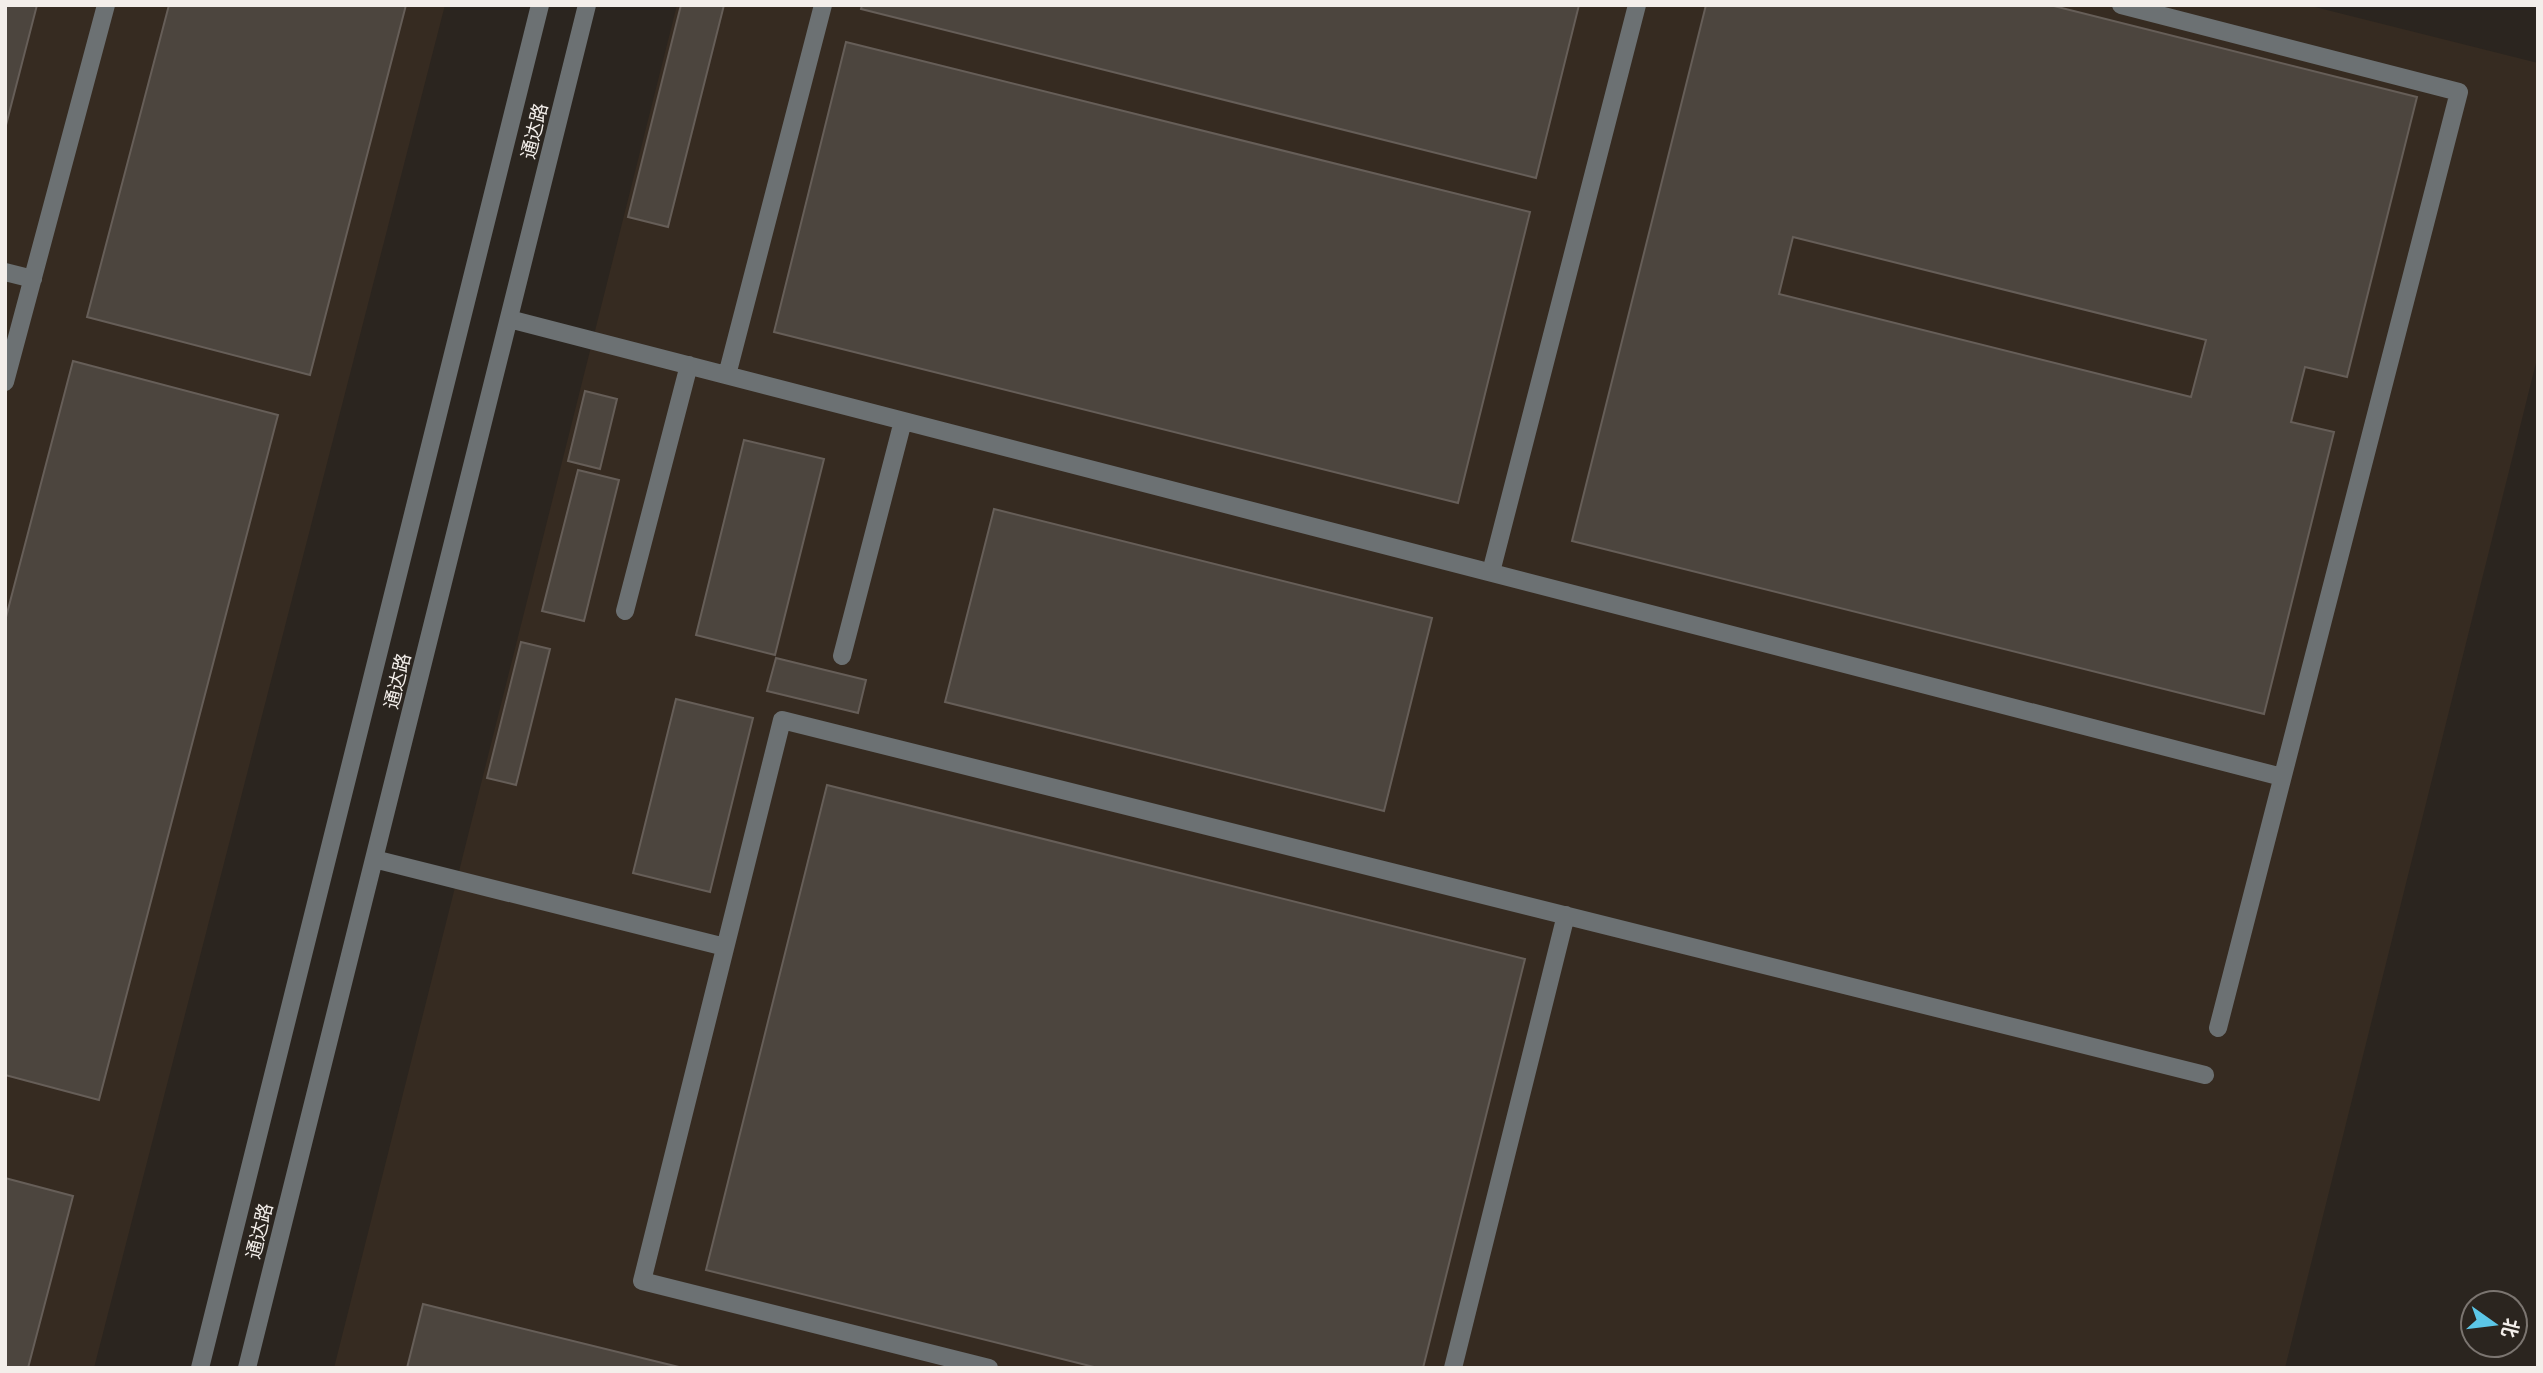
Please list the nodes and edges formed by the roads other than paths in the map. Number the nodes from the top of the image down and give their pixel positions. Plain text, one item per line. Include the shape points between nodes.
1 (106, 5) edge
2 (540, 5) edge
3 (587, 5) edge
4 (822, 5) edge
5 (1637, 5) edge
6 (2121, 5) edge
7 (5, 272) edge
8 (33, 279) junction
9 (509, 319) junction
10 (689, 365) junction
11 (727, 375) junction
12 (5, 382) edge
13 (903, 421) junction
14 (1490, 572) junction
15 (625, 611) dead end
16 (842, 656) dead end
17 (2282, 776) junction
18 (374, 859) junction
19 (1566, 915) junction
20 (725, 947) junction
21 (2218, 1028) dead end
22 (2205, 1075) dead end
23 (200, 1368) edge
24 (247, 1368) edge
25 (989, 1368) edge
26 (1453, 1368) edge

1 - 8 street
2 - 23 street, 通达路
3 - 9 street, 通达路
4 - 11 street
5 - 14 street
6 - 17 street via 2459,92
7 - 8 street
8 - 12 street
9 - 10 street
9 - 18 street, 通达路
10 - 11 street
10 - 15 street
11 - 13 street
13 - 14 street
13 - 16 street
14 - 17 street
17 - 21 street
18 - 20 street
18 - 24 street, 通达路
19 - 20 street via 782,720
19 - 22 street
19 - 26 street
20 - 25 street via 642,1281

